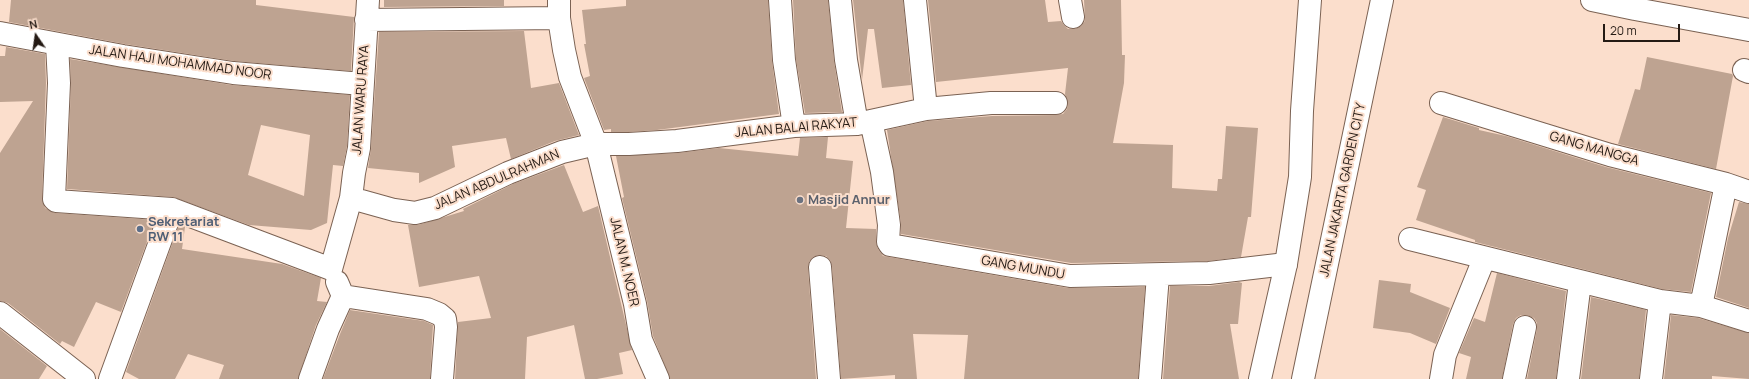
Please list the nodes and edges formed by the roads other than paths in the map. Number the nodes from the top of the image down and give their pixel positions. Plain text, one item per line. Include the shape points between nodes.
1 (780, 0) edge
2 (840, 0) edge
3 (915, 0) edge
4 (1310, 0) edge
5 (1382, 0) edge
6 (1592, 0) edge
7 (559, 9) edge
8 (367, 10) edge
9 (1749, 30) edge
10 (0, 33) edge
11 (57, 44) junction
12 (362, 84) junction
13 (1056, 103) dead end
14 (1441, 103) dead end
15 (926, 109) junction
16 (864, 123) junction
17 (794, 126) junction
18 (596, 144) junction
19 (1726, 184) junction
20 (1749, 192) edge
21 (351, 198) junction
22 (172, 209) junction
23 (1410, 239) dead end
24 (890, 246) joint
25 (1484, 259) junction
26 (1286, 264) junction
27 (820, 266) dead end
28 (331, 269) junction
29 (1158, 274) junction
30 (1580, 282) junction
31 (343, 296) junction
32 (1660, 301) junction
33 (1701, 306) junction
34 (0, 313) edge
35 (1749, 321) edge
36 (1525, 327) dead end
37 (84, 379) edge
38 (110, 379) edge
39 (310, 379) edge
40 (442, 379) edge
41 (658, 379) edge
42 (829, 379) edge
43 (1150, 379) edge
44 (1260, 379) edge
45 (1303, 379) edge
46 (1441, 379) edge
47 (1514, 379) edge
48 (1568, 379) edge
49 (1651, 379) edge

1 - 17 street via 784,60
2 - 16 street via 846,60
3 - 15 street
4 - 26 street via 1300,177
5 - 45 street, JALAN JAKARTA GARDEN CITY
6 - 9 street
7 - 8 street
7 - 18 street, JALAN M. NOER via 570,77
8 - 12 street, JALAN WARU RAYA
10 - 11 street, JALAN HAJI MOHAMMAD NOOR
11 - 12 street, JALAN HAJI MOHAMMAD NOOR via 233,74
11 - 22 street via 59,90 54,199
12 - 21 street, JALAN WARU RAYA via 359,148
13 - 15 street via 992,103
14 - 19 street, GANG MANGGA via 1610,155
15 - 16 street
16 - 17 street, JALAN BALAI RAKYAT
16 - 24 street, JALAN BALAI RAKYAT via 882,172
17 - 18 street, JALAN BALAI RAKYAT via 677,141
18 - 21 street, JALAN ABDULRAHMAN via 562,152 508,173 435,208 415,213
18 - 41 street, JALAN M. NOER via 642,340
19 - 20 street, GANG MANGGA
19 - 33 street
21 - 28 street, JALAN WARU RAYA
22 - 28 street
22 - 38 street
23 - 25 street
24 - 29 street, GANG MUNDU via 1070,276
25 - 30 street
25 - 46 street via 1445,356
26 - 29 street, GANG MUNDU via 1209,273
26 - 44 street
27 - 42 street
28 - 31 street
29 - 43 street
30 - 32 street
30 - 48 street
31 - 39 street
31 - 40 street via 427,309 445,319
32 - 33 street
32 - 49 street
33 - 35 street
34 - 37 street
36 - 47 street

